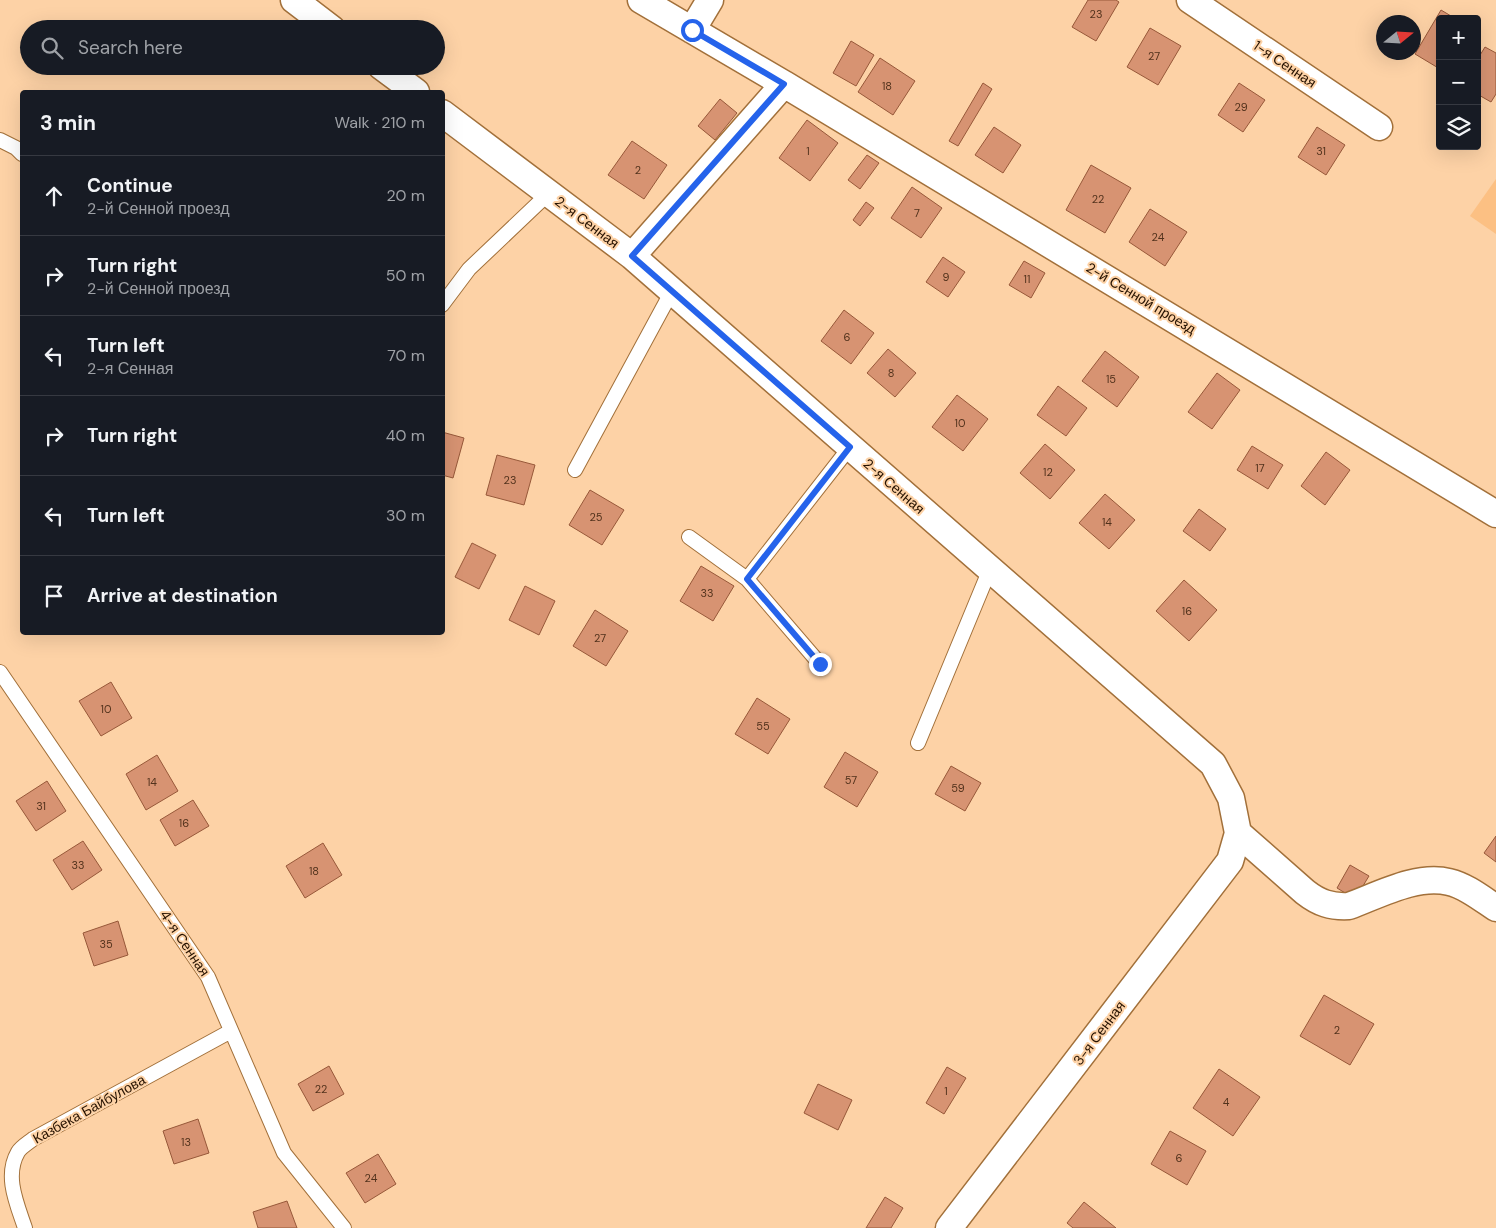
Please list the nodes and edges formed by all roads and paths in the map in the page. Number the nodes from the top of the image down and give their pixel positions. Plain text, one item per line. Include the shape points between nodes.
1 (294, 0) edge
2 (641, 0) edge
3 (710, 0) edge
4 (1190, 0) edge
5 (320, 20) edge
6 (692, 30) junction
7 (394, 75) edge
8 (784, 84) junction
9 (413, 90) edge
10 (445, 114) edge
11 (1379, 127) dead end
12 (0, 140) edge
13 (20, 152) edge
14 (549, 194) junction
15 (632, 256) junction
16 (672, 291) junction
17 (445, 300) edge
18 (850, 447) junction
19 (575, 470) dead end
20 (1496, 514) edge
21 (689, 537) dead end
22 (990, 569) junction
23 (747, 579) junction
24 (820, 664) dead end
25 (0, 672) edge
26 (918, 743) dead end
27 (1238, 833) junction
28 (1496, 908) edge
29 (231, 1031) junction
30 (24, 1228) edge
31 (344, 1228) edge
32 (949, 1228) edge

1 - 5 street
2 - 6 street, 2-й Сенной проезд
3 - 6 street
4 - 11 street, 1-я Сенная
6 - 8 street, 2-й Сенной проезд
7 - 9 street
8 - 15 street
8 - 20 street, 2-й Сенной проезд
10 - 14 street, 2-я Сенная
12 - 13 lane
14 - 15 street, 2-я Сенная
14 - 17 lane via 469,269
15 - 16 street, 2-я Сенная
16 - 18 street, 2-я Сенная
16 - 19 lane
18 - 22 street, 2-я Сенная
18 - 23 lane
21 - 23 lane
22 - 26 lane
22 - 27 street, 2-я Сенная via 1214,764 1230,798
23 - 24 lane
25 - 29 lane, 4-я Сенная via 208,977
27 - 28 street via 1305,892 1325,904 1349,906 1422,880 1436,880 1464,888
27 - 32 street, 3-я Сенная via 1230,861
29 - 30 lane, Казбека Байбулова via 33,1139 19,1150 12,1167 12,1181
29 - 31 lane, 4-я Сенная via 284,1152

